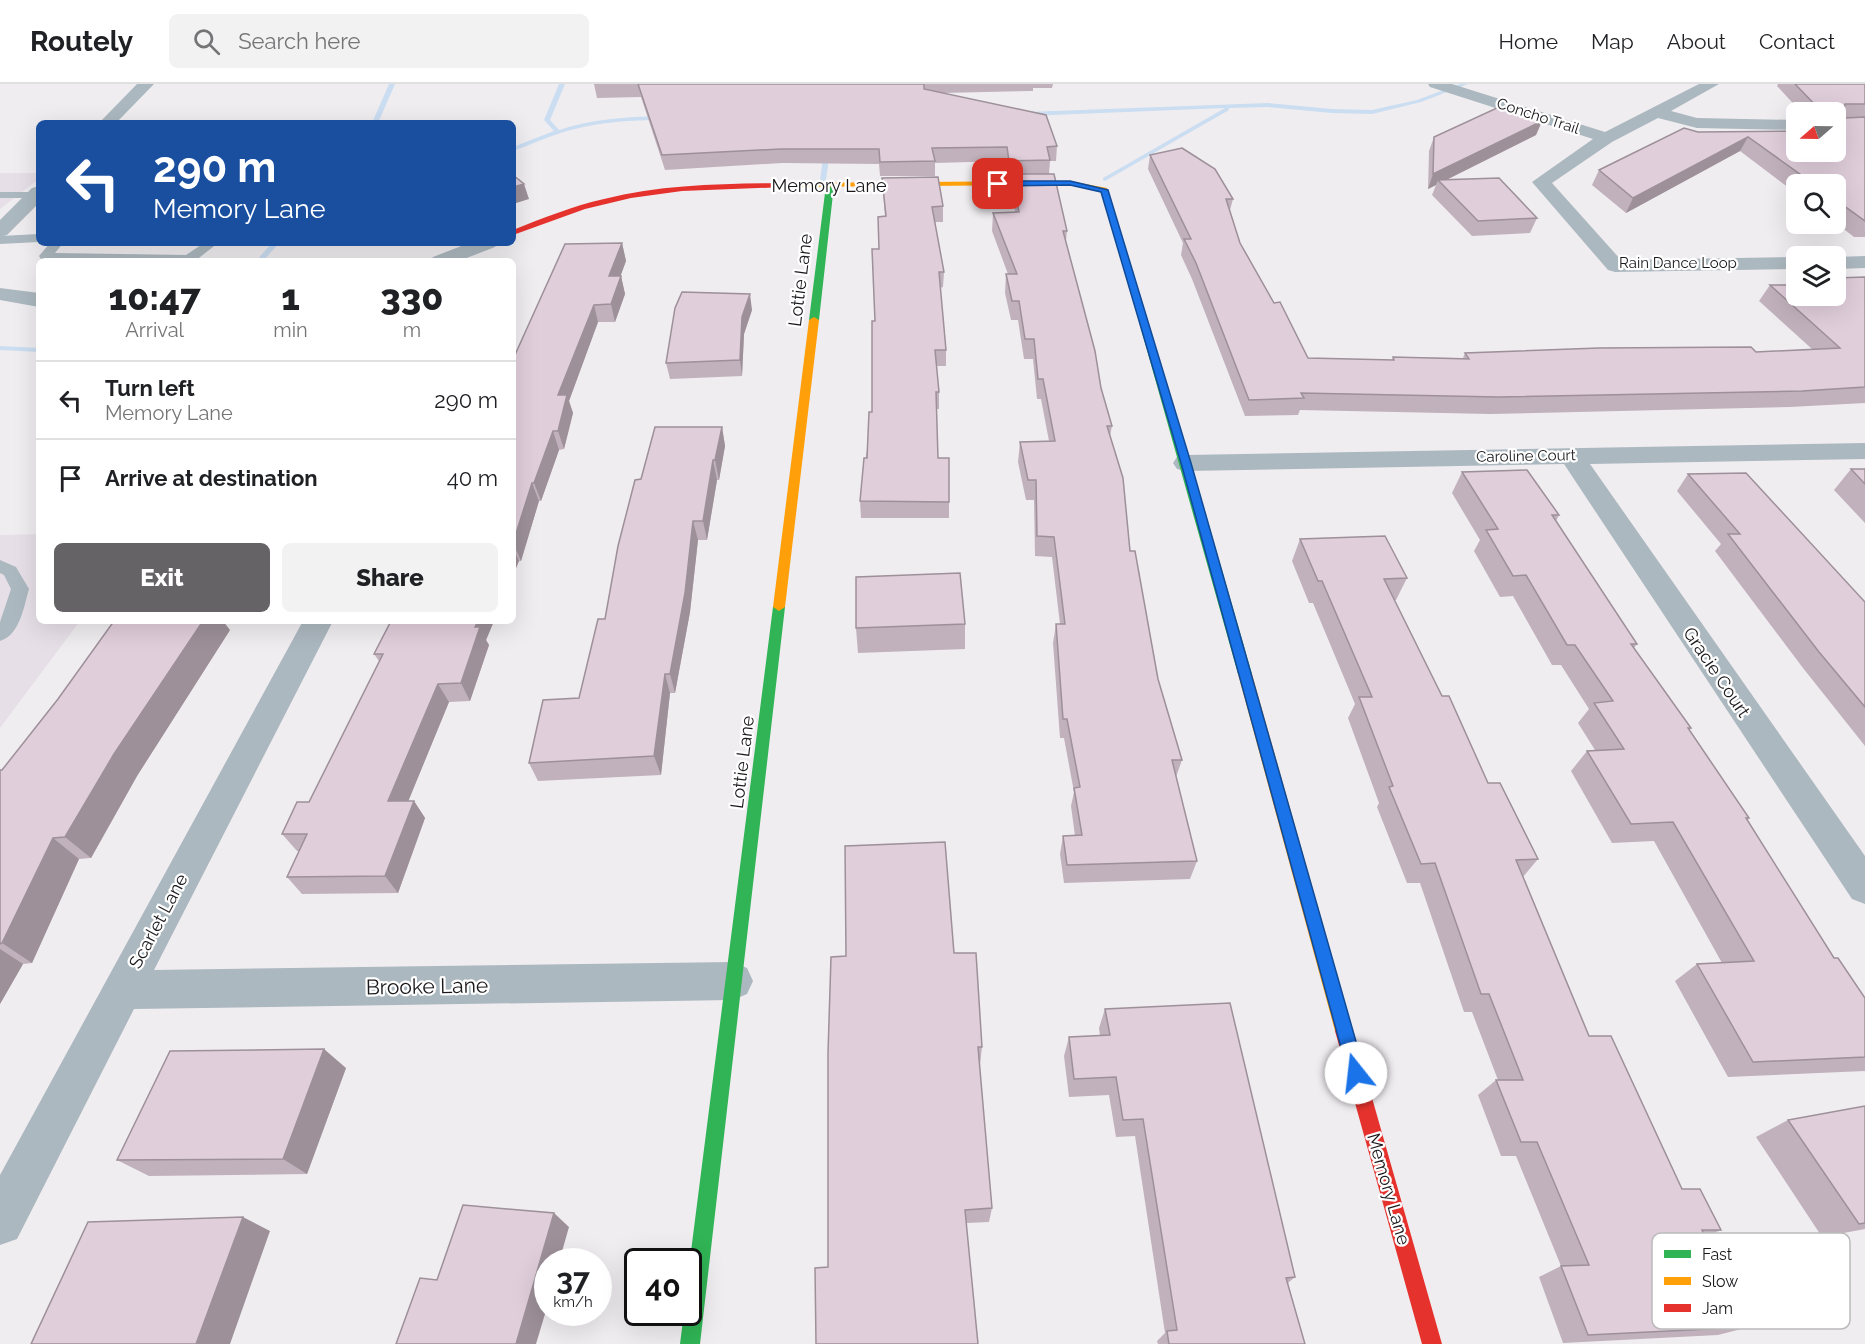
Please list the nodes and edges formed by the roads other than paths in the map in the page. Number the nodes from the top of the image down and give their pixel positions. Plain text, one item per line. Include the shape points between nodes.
1 (146, 84) edge
2 (1436, 84) edge
3 (1711, 84) edge
4 (1656, 112) junction
5 (110, 120) edge
6 (1786, 125) edge
7 (1606, 138) junction
8 (830, 185) junction
9 (36, 193) edge
10 (0, 195) edge
11 (36, 195) edge
12 (0, 231) edge
13 (516, 232) edge
14 (36, 238) edge
15 (0, 240) edge
16 (54, 246) edge
17 (209, 246) edge
18 (480, 246) edge
19 (116, 258) edge
20 (191, 258) edge
21 (448, 258) edge
22 (1865, 262) edge
23 (1786, 263) edge
24 (1846, 263) edge
25 (0, 294) edge
26 (36, 300) edge
27 (1865, 451) edge
28 (1571, 455) junction
29 (1186, 463) junction
30 (0, 566) edge
31 (316, 624) edge
32 (0, 634) edge
33 (1865, 887) edge
34 (733, 981) junction
35 (121, 990) junction
36 (0, 1222) edge
37 (690, 1344) edge
38 (1432, 1344) edge

1 - 5 street
2 - 7 street, Concho Trail
3 - 4 street, Rain Dance Loop
4 - 6 street via 1697,123
4 - 7 street, Rain Dance Loop
7 - 23 street, Rain Dance Loop via 1541,182 1615,266
8 - 13 street, Memory Lane via 718,186 628,197 583,207
8 - 29 street, Memory Lane via 1070,183 1104,190
8 - 34 street, Lottie Lane
9 - 10 lane
11 - 12 street
14 - 15 lane
16 - 19 lane via 45,256
17 - 20 lane
18 - 21 street
22 - 24 street
25 - 26 street
27 - 28 street, Caroline Court
28 - 29 street, Caroline Court
28 - 33 street, Gracie Court
29 - 38 street, Memory Lane
30 - 32 lane via 10,571 20,589 10,622
31 - 35 street, Scarlet Lane
34 - 35 street, Brooke Lane
34 - 37 street, Lottie Lane
35 - 36 street, Scarlet Lane

